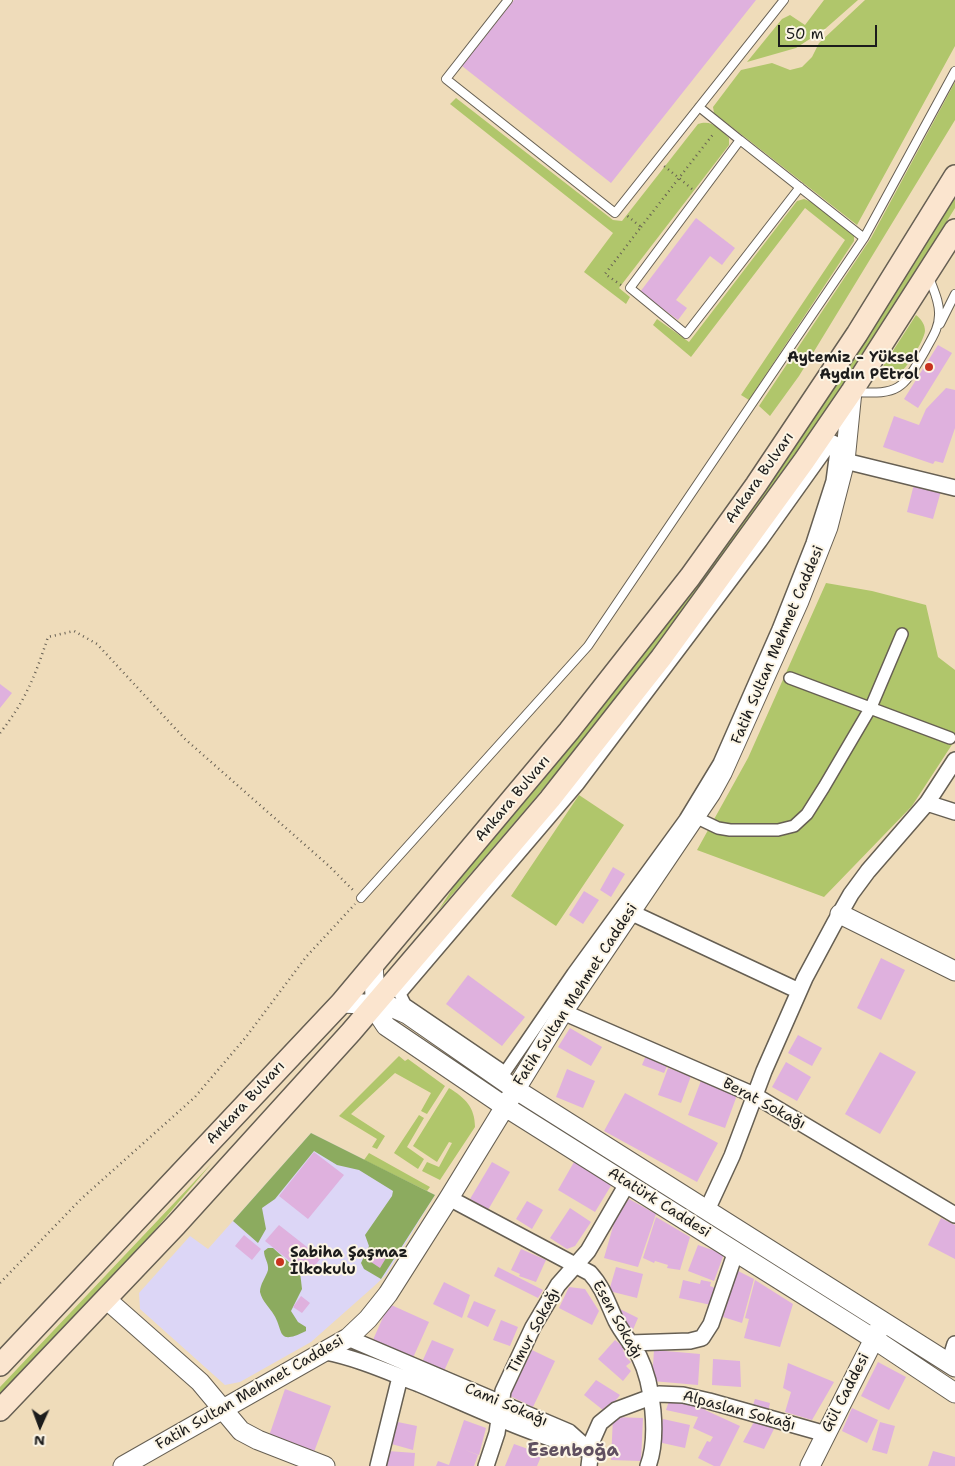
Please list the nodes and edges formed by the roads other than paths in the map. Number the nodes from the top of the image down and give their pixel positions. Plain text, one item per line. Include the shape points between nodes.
1 (508, 0) edge
2 (784, 0) edge
3 (955, 71) edge
4 (699, 107) junction
5 (740, 140) junction
6 (955, 176) edge
7 (800, 187) junction
8 (955, 230) edge
9 (864, 238) junction
10 (927, 273) junction
11 (955, 294) edge
12 (936, 332) junction
13 (852, 391) junction
14 (845, 462) junction
15 (955, 488) edge
16 (902, 634) dead end
17 (790, 678) dead end
18 (871, 707) junction
19 (950, 738) dead end
20 (955, 760) edge
21 (927, 803) junction
22 (955, 812) edge
23 (695, 817) junction
24 (361, 898) road end
25 (630, 912) junction
26 (840, 914) junction
27 (373, 964) junction
28 (955, 971) edge
29 (573, 973) joint
30 (799, 991) junction
31 (341, 1003) junction
32 (374, 1003) junction
33 (563, 1012) junction
34 (515, 1089) junction
35 (754, 1095) junction
36 (504, 1106) junction
37 (627, 1184) junction
38 (449, 1198) junction
39 (707, 1210) junction
40 (955, 1215) edge
41 (736, 1251) junction
42 (576, 1266) junction
43 (106, 1299) junction
44 (884, 1322) junction
45 (348, 1338) junction
46 (874, 1339) junction
47 (630, 1343) junction
48 (955, 1344) edge
49 (325, 1352) junction
50 (0, 1365) edge
51 (952, 1365) edge
52 (400, 1377) junction
53 (955, 1393) edge
54 (651, 1396) junction
55 (501, 1402) junction
56 (224, 1408) junction
57 (0, 1410) edge
58 (499, 1418) junction
59 (826, 1434) junction
60 (590, 1459) edge
61 (123, 1466) edge
62 (325, 1466) edge
63 (378, 1466) edge
64 (486, 1466) edge
65 (648, 1466) edge
66 (810, 1466) edge

1 - 4 lane via 446,79 614,213
2 - 4 lane
3 - 9 lane
4 - 5 lane
5 - 7 lane
5 - 7 lane via 630,288 686,334
6 - 27 main road, Ankara Bulvarı via 798,425 690,577 569,731
7 - 9 lane
8 - 10 main road, Ankara Bulvarı
9 - 24 lane via 588,646
10 - 12 lane via 940,314
10 - 13 main road, Ankara Bulvarı
11 - 12 lane
12 - 13 lane via 901,386 879,394
13 - 14 street, Fatih Sultan Mehmet Caddesi
13 - 32 main road, Ankara Bulvarı via 656,665 550,800
14 - 15 street
14 - 23 street, Fatih Sultan Mehmet Caddesi via 828,527 799,601 722,773
16 - 18 street
17 - 18 street
18 - 19 street
18 - 23 street via 807,814 794,826 778,830 730,830
20 - 21 street
21 - 22 street
21 - 26 street via 868,871
23 - 25 street, Fatih Sultan Mehmet Caddesi
25 - 30 street
25 - 33 street, Fatih Sultan Mehmet Caddesi
26 - 28 street
26 - 30 street
27 - 31 main road, Ankara Bulvarı
27 - 32 street, Atatürk Caddesi
29 - 29 street via 505,1072 405,1004 400,994 584,777 833,441 837,443 834,472 812,543 719,763 685,820
30 - 35 street
31 - 32 street, Atatürk Caddesi
31 - 50 main road, Ankara Bulvarı
32 - 34 street, Atatürk Caddesi via 407,1014
32 - 36 street, Atatürk Caddesi via 386,1026
32 - 43 main road, Ankara Bulvarı
33 - 34 street, Fatih Sultan Mehmet Caddesi
33 - 35 street, Berat Sokağı
34 - 36 street, Fatih Sultan Mehmet Caddesi
34 - 39 street, Atatürk Caddesi
35 - 39 street via 732,1156
35 - 40 street, Berat Sokağı
36 - 37 street, Atatürk Caddesi
36 - 38 street, Fatih Sultan Mehmet Caddesi
37 - 41 street, Atatürk Caddesi
37 - 42 street, Timur Sokağı
38 - 42 street, Esen Sokağı
38 - 45 street, Fatih Sultan Mehmet Caddesi via 383,1300
39 - 44 street, Atatürk Caddesi
41 - 46 street, Atatürk Caddesi
41 - 47 street via 706,1334 690,1341
42 - 47 street, Esen Sokağı via 596,1280
42 - 55 street, Timur Sokağı via 558,1285 538,1319 511,1372
43 - 56 street via 200,1382
43 - 57 main road, Ankara Bulvarı
44 - 46 street, Gül Caddesi
44 - 51 street, Atatürk Caddesi
45 - 49 street, Fatih Sultan Mehmet Caddesi
45 - 55 street, Cami Sokağı
46 - 53 street, Atatürk Caddesi
46 - 59 street, Gül Caddesi
47 - 54 street, Esen Sokağı via 643,1367
48 - 51 street
49 - 52 street, Cami Sokağı
49 - 56 street, Fatih Sultan Mehmet Caddesi
52 - 58 street, Cami Sokağı
52 - 63 street
54 - 59 street, Alpaslan Sokağı via 683,1395
54 - 60 street, Alpaslan Sokağı via 607,1416 596,1432
54 - 65 street, Esen Sokağı via 652,1451
55 - 58 street, Timur Sokağı
55 - 60 street, Cami Sokağı via 569,1432
56 - 61 street, Fatih Sultan Mehmet Caddesi
56 - 62 street via 249,1436
58 - 60 street, Cami Sokağı
58 - 64 street, Timur Sokağı
59 - 66 street, Gül Caddesi

